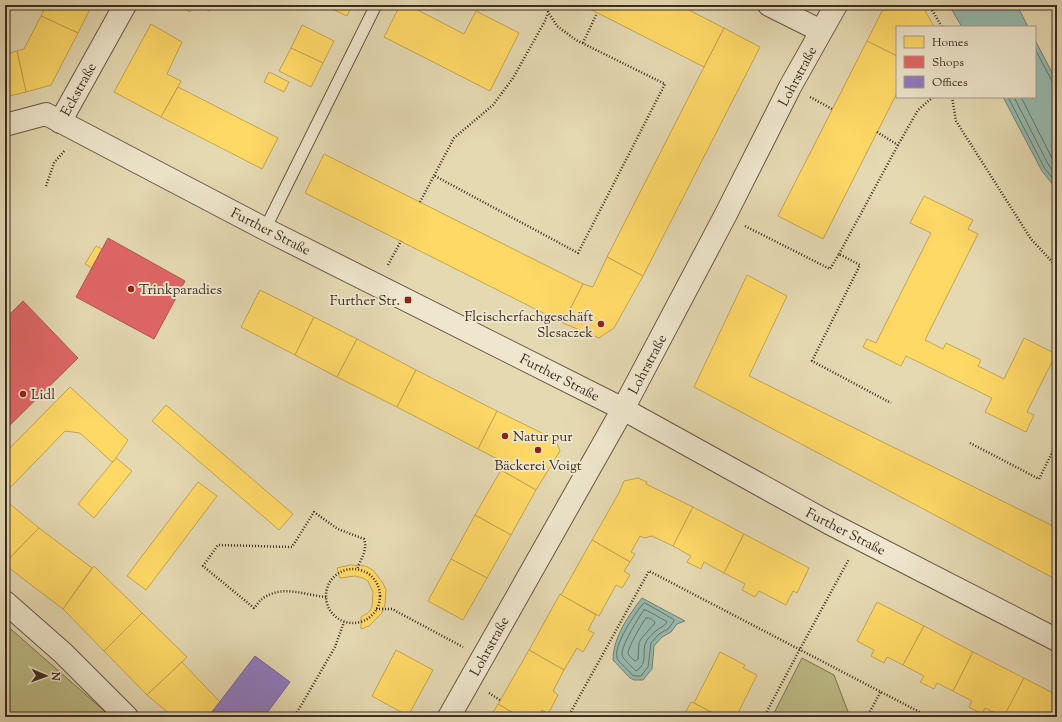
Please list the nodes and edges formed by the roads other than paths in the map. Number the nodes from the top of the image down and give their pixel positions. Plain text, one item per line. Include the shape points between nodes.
1 (125, 5) edge
2 (376, 5) edge
3 (769, 5) edge
4 (836, 5) edge
5 (821, 31) junction
6 (60, 122) junction
7 (5, 125) edge
8 (265, 228) junction
9 (623, 409) junction
10 (5, 602) edge
11 (1057, 640) edge
12 (127, 717) edge
13 (449, 717) edge

1 - 6 street, Eckstraße
2 - 8 lane
3 - 5 street
4 - 5 street, Lohrstraße
5 - 9 street, Lohrstraße
6 - 7 street, Eckstraße via 46,114
6 - 8 street, Further Straße
8 - 9 street, Further Straße
9 - 11 street, Further Straße via 828,523
9 - 13 street, Lohrstraße
10 - 12 street via 63,653

